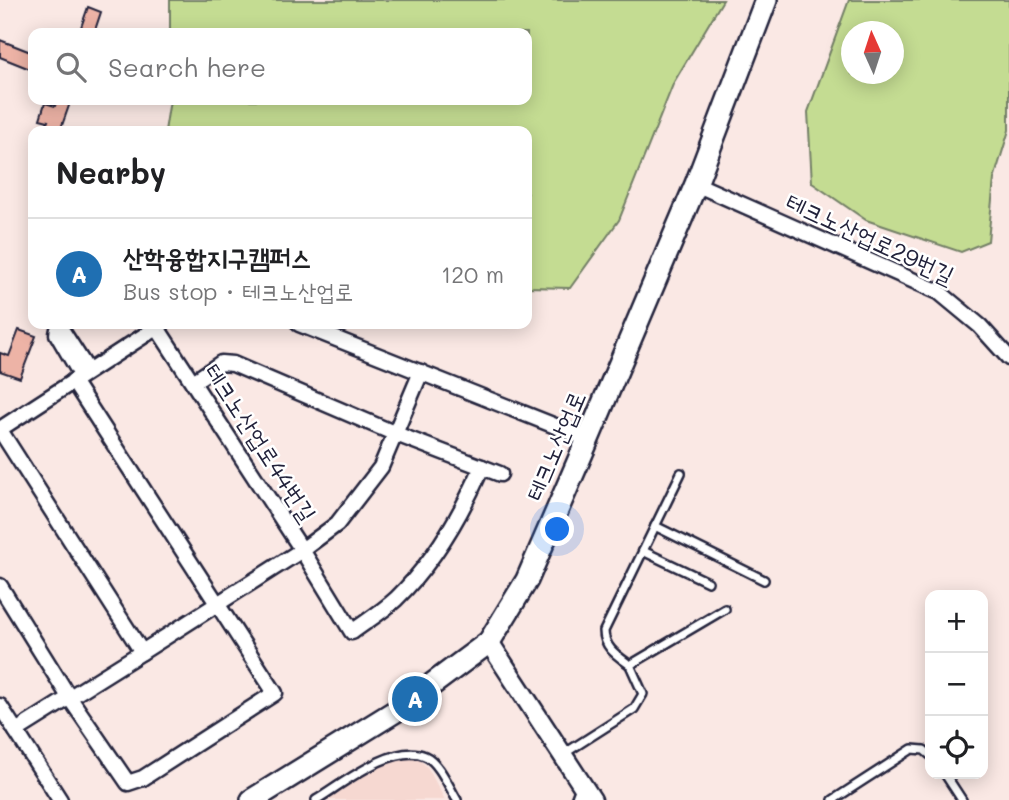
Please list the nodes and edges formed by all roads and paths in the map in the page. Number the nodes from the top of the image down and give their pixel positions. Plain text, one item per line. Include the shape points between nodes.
1 (766, 0) edge
2 (696, 184) junction
3 (153, 329) edge
4 (161, 329) edge
5 (312, 329) edge
6 (1009, 358) edge
7 (421, 372) junction
8 (80, 376) junction
9 (193, 382) junction
10 (0, 429) edge
11 (396, 434) junction
12 (588, 439) junction
13 (482, 467) junction
14 (681, 473) dead end
15 (500, 474) dead end
16 (655, 526) junction
17 (302, 550) junction
18 (643, 551) junction
19 (764, 580) dead end
20 (708, 582) dead end
21 (0, 586) edge
22 (215, 604) junction
23 (725, 609) dead end
24 (489, 642) junction
25 (142, 652) junction
26 (630, 664) junction
27 (69, 697) junction
28 (0, 706) edge
29 (16, 731) junction
30 (925, 751) edge
31 (562, 755) junction
32 (948, 779) edge
33 (578, 792) edge
34 (60, 800) edge
35 (252, 800) edge
36 (316, 800) edge
37 (457, 800) edge
38 (592, 800) edge
39 (833, 800) edge
40 (962, 800) edge

1 - 2 main road, 테크노산업로
2 - 6 street, 테크노산업로29번길 via 939,292
2 - 12 main road, 테크노산업로
3 - 8 street, 테크노산업로44번길
4 - 9 street, 테크노산업로44번길
5 - 7 street
7 - 11 street, 테크노산업로44번길
7 - 12 street
8 - 10 street, 테크노산업로44번길
8 - 22 street
9 - 11 street via 221,363 233,364
9 - 17 street, 테크노산업로44번길
10 - 25 street, 테크노산업로44번길
11 - 13 street
11 - 17 street, 테크노산업로44번길 via 381,467 337,524
12 - 24 main road, 테크노산업로 via 527,580
13 - 15 street
13 - 17 street via 463,511 430,559 395,600 352,632
14 - 16 lane
16 - 18 lane
16 - 19 lane
17 - 22 street, 테크노산업로44번길
18 - 20 lane
18 - 26 lane via 604,631 612,652
21 - 27 street
22 - 25 street, 테크노산업로44번길
22 - 27 street via 275,693 143,778 128,783
23 - 26 lane
24 - 31 street
24 - 35 main road, 테크노산업로 via 399,709
25 - 27 street, 테크노산업로44번길
26 - 31 lane via 643,694 634,709
27 - 29 street, 테크노산업로44번길
28 - 29 street
29 - 34 street
30 - 39 lane via 912,749
31 - 33 street
32 - 40 lane
33 - 38 street
36 - 37 lane via 389,756 409,753 425,756

